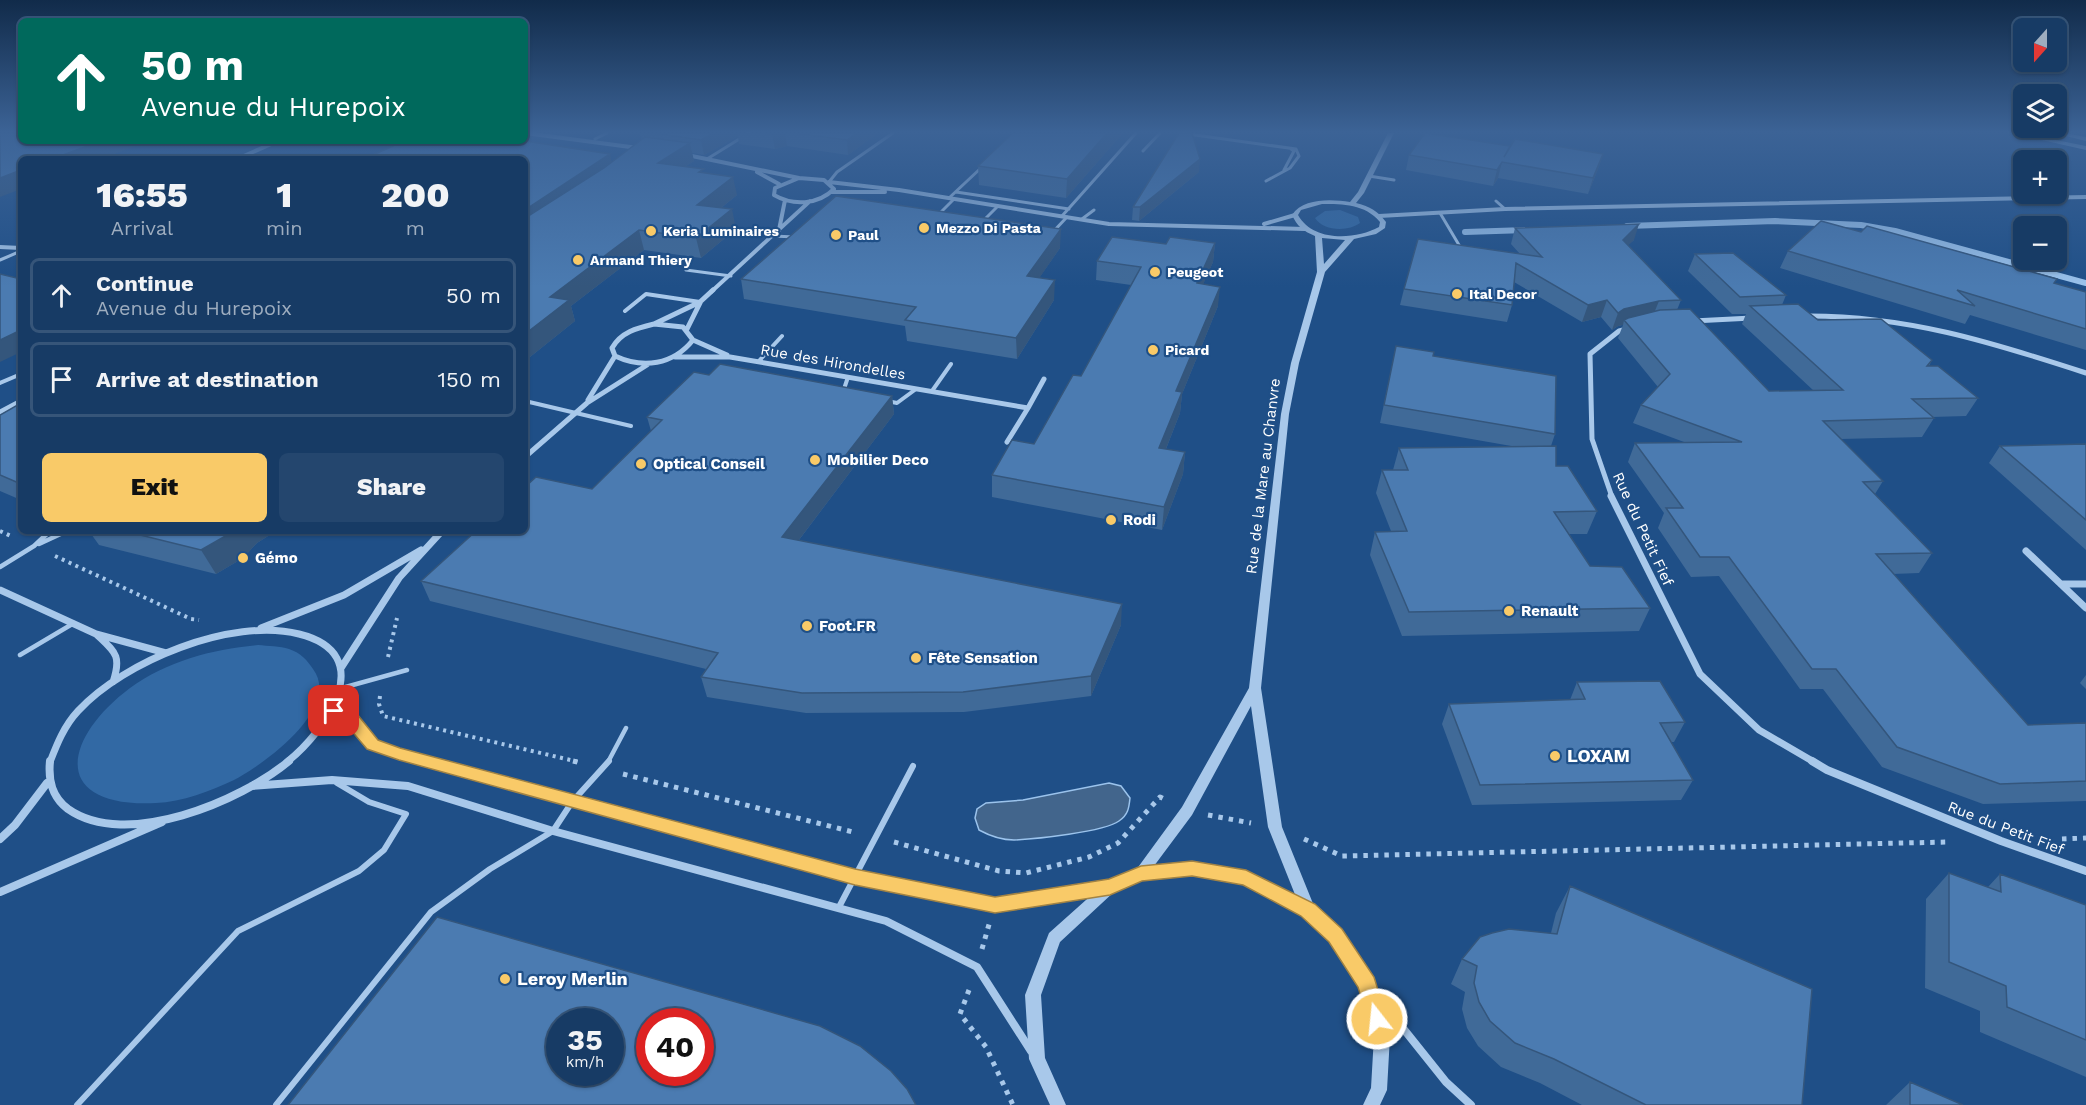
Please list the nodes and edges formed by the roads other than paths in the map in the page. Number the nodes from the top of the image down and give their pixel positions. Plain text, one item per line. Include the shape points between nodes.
1 (779, 184) edge
2 (831, 185) edge
3 (849, 185) edge
4 (964, 185) edge
5 (1091, 185) edge
6 (1363, 185) edge
7 (831, 192) junction
8 (956, 192) junction
9 (911, 193) junction
10 (2086, 197) edge
11 (949, 198) junction
12 (954, 199) junction
13 (784, 200) junction
14 (811, 201) junction
15 (1496, 201) dead end
16 (1351, 204) junction
17 (998, 206) junction
18 (1069, 209) junction
19 (1505, 209) junction
20 (1094, 210) dead end
21 (1440, 213) junction
22 (1295, 215) junction
23 (937, 216) edge
24 (1379, 216) junction
25 (1064, 217) junction
26 (1082, 219) junction
27 (981, 223) edge
28 (1260, 226) junction
29 (1305, 229) junction
30 (779, 230) junction
31 (1318, 234) junction
32 (1051, 235) edge
33 (773, 236) junction
34 (800, 237) edge
35 (1351, 238) junction
36 (1460, 245) edge
37 (0, 247) edge
38 (18, 249) edge
39 (18, 251) edge
40 (0, 260) edge
41 (686, 270) dead end
42 (1321, 272) junction
43 (731, 276) junction
44 (700, 302) junction
45 (625, 311) dead end
46 (1801, 316) edge
47 (1755, 318) edge
48 (1687, 321) edge
49 (654, 324) junction
50 (1630, 328) edge
51 (687, 329) junction
52 (782, 336) dead end
53 (693, 340) junction
54 (615, 356) junction
55 (675, 357) junction
56 (730, 357) junction
57 (758, 362) junction
58 (651, 363) junction
59 (951, 364) dead end
60 (2086, 373) edge
61 (18, 375) edge
62 (848, 377) junction
63 (1044, 380) dead end
64 (0, 383) edge
65 (916, 389) junction
66 (932, 391) junction
67 (853, 395) edge
68 (875, 399) edge
69 (528, 401) edge
70 (18, 403) edge
71 (586, 403) junction
72 (1028, 408) junction
73 (0, 412) edge
74 (575, 413) junction
75 (631, 426) dead end
76 (1007, 442) dead end
77 (528, 452) edge
78 (47, 534) edge
79 (60, 534) edge
80 (439, 534) edge
81 (34, 546) junction
82 (421, 550) junction
83 (2026, 551) dead end
84 (0, 567) edge
85 (2061, 584) junction
86 (2086, 584) edge
87 (0, 590) edge
88 (2086, 608) edge
89 (74, 623) junction
90 (254, 630) junction
91 (96, 634) junction
92 (166, 653) junction
93 (20, 655) dead end
94 (341, 668) junction
95 (407, 670) dead end
96 (113, 682) junction
97 (342, 688) junction
98 (1255, 688) junction
99 (334, 711) junction
100 (626, 728) dead end
101 (914, 766) dead end
102 (332, 780) junction
103 (47, 783) junction
104 (252, 786) junction
105 (572, 802) junction
106 (166, 820) junction
107 (554, 831) junction
108 (0, 839) edge
109 (2086, 871) edge
110 (1141, 874) junction
111 (855, 877) junction
112 (1110, 887) junction
113 (0, 892) edge
114 (839, 907) junction
115 (1308, 910) junction
116 (1367, 984) junction
117 (1037, 1059) junction
118 (77, 1105) edge
119 (276, 1105) edge
120 (1058, 1105) edge
121 (1371, 1105) edge
122 (1471, 1105) edge

1 - 13 street via 774,195
2 - 7 street
3 - 9 street
4 - 8 lane
5 - 18 lane
6 - 16 street
7 - 9 street
7 - 14 street
8 - 11 lane
8 - 18 lane
9 - 11 street
10 - 19 street
11 - 12 street
12 - 17 street
12 - 23 lane
13 - 14 street
13 - 30 street
14 - 30 street
15 - 19 lane
16 - 22 street via 1321,202 1308,205
16 - 24 street
17 - 25 street
17 - 27 lane
18 - 25 lane
19 - 21 street
20 - 26 lane
21 - 24 street
21 - 36 lane
22 - 28 street
22 - 29 street
24 - 35 street via 1382,228
25 - 26 street
25 - 32 lane
26 - 28 street via 1182,229
28 - 29 street
29 - 31 street
30 - 33 street
31 - 35 street
31 - 42 street, Rue de la Mare au Chanvre
33 - 34 lane
33 - 43 street
35 - 42 street, Rue de la Mare au Chanvre
37 - 38 street
39 - 40 lane
41 - 43 lane
42 - 98 street, Rue de la Mare au Chanvre via 1302,332 1285,414
43 - 44 street
44 - 45 lane via 646,294
44 - 49 street
44 - 51 street
46 - 60 street via 1846,314 1914,322
47 - 48 street
49 - 51 street
49 - 54 street via 615,340
50 - 109 street, Rue du Petit Fief via 1619,331 1590,354 1592,438 1612,498 1700,674 1758,730 1827,770
51 - 53 street
52 - 57 lane
53 - 55 street via 688,349
53 - 56 street, Rue des Hirondelles
54 - 58 street
54 - 71 street
55 - 56 street, Rue des Hirondelles
55 - 58 street, Rue des Hirondelles
56 - 57 street, Rue des Hirondelles
57 - 62 street, Rue des Hirondelles
58 - 71 street
59 - 66 lane
61 - 64 lane
62 - 65 street, Rue des Hirondelles
62 - 67 lane via 842,393
63 - 72 street
65 - 66 street, Rue des Hirondelles
65 - 68 lane via 897,403
66 - 72 street, Rue des Hirondelles
69 - 74 lane
70 - 73 street
71 - 74 street
72 - 76 street
74 - 75 lane
74 - 77 street
78 - 81 lane
79 - 81 lane
80 - 82 street
81 - 84 lane
82 - 90 street via 338,600
82 - 94 street via 372,615
83 - 85 street
85 - 86 street
85 - 88 street
87 - 89 street
89 - 91 street
89 - 93 lane
90 - 92 street via 211,637
90 - 94 street via 286,631 312,638 331,650
91 - 92 street
91 - 96 street via 117,654 120,664
92 - 96 street
94 - 97 street
95 - 97 lane
96 - 103 street via 84,706 62,733 49,759
97 - 99 street
98 - 110 street, Rue de la Mare au Chanvre via 1187,811
98 - 115 street, Rue de la Mare au Chanvre via 1275,827
99 - 104 street via 309,744
99 - 105 lane via 351,718 372,745
100 - 105 lane via 608,762
101 - 111 lane
102 - 104 street
102 - 107 street via 408,786
102 - 118 lane via 369,802 406,814 384,850 359,871 238,931
103 - 106 street via 59,805 84,819 121,824
103 - 108 street
104 - 106 street via 220,802
105 - 107 lane
105 - 111 lane
106 - 113 street
107 - 114 street
107 - 119 lane via 490,869 431,912
110 - 112 street
110 - 115 street via 1192,868 1246,878
111 - 112 lane via 995,905
111 - 114 lane
112 - 117 street via 1054,938 1033,995
114 - 117 street via 886,921 976,967
115 - 116 street via 1335,936
116 - 121 street via 1382,1036 1379,1090
116 - 122 street via 1446,1082
117 - 120 street

